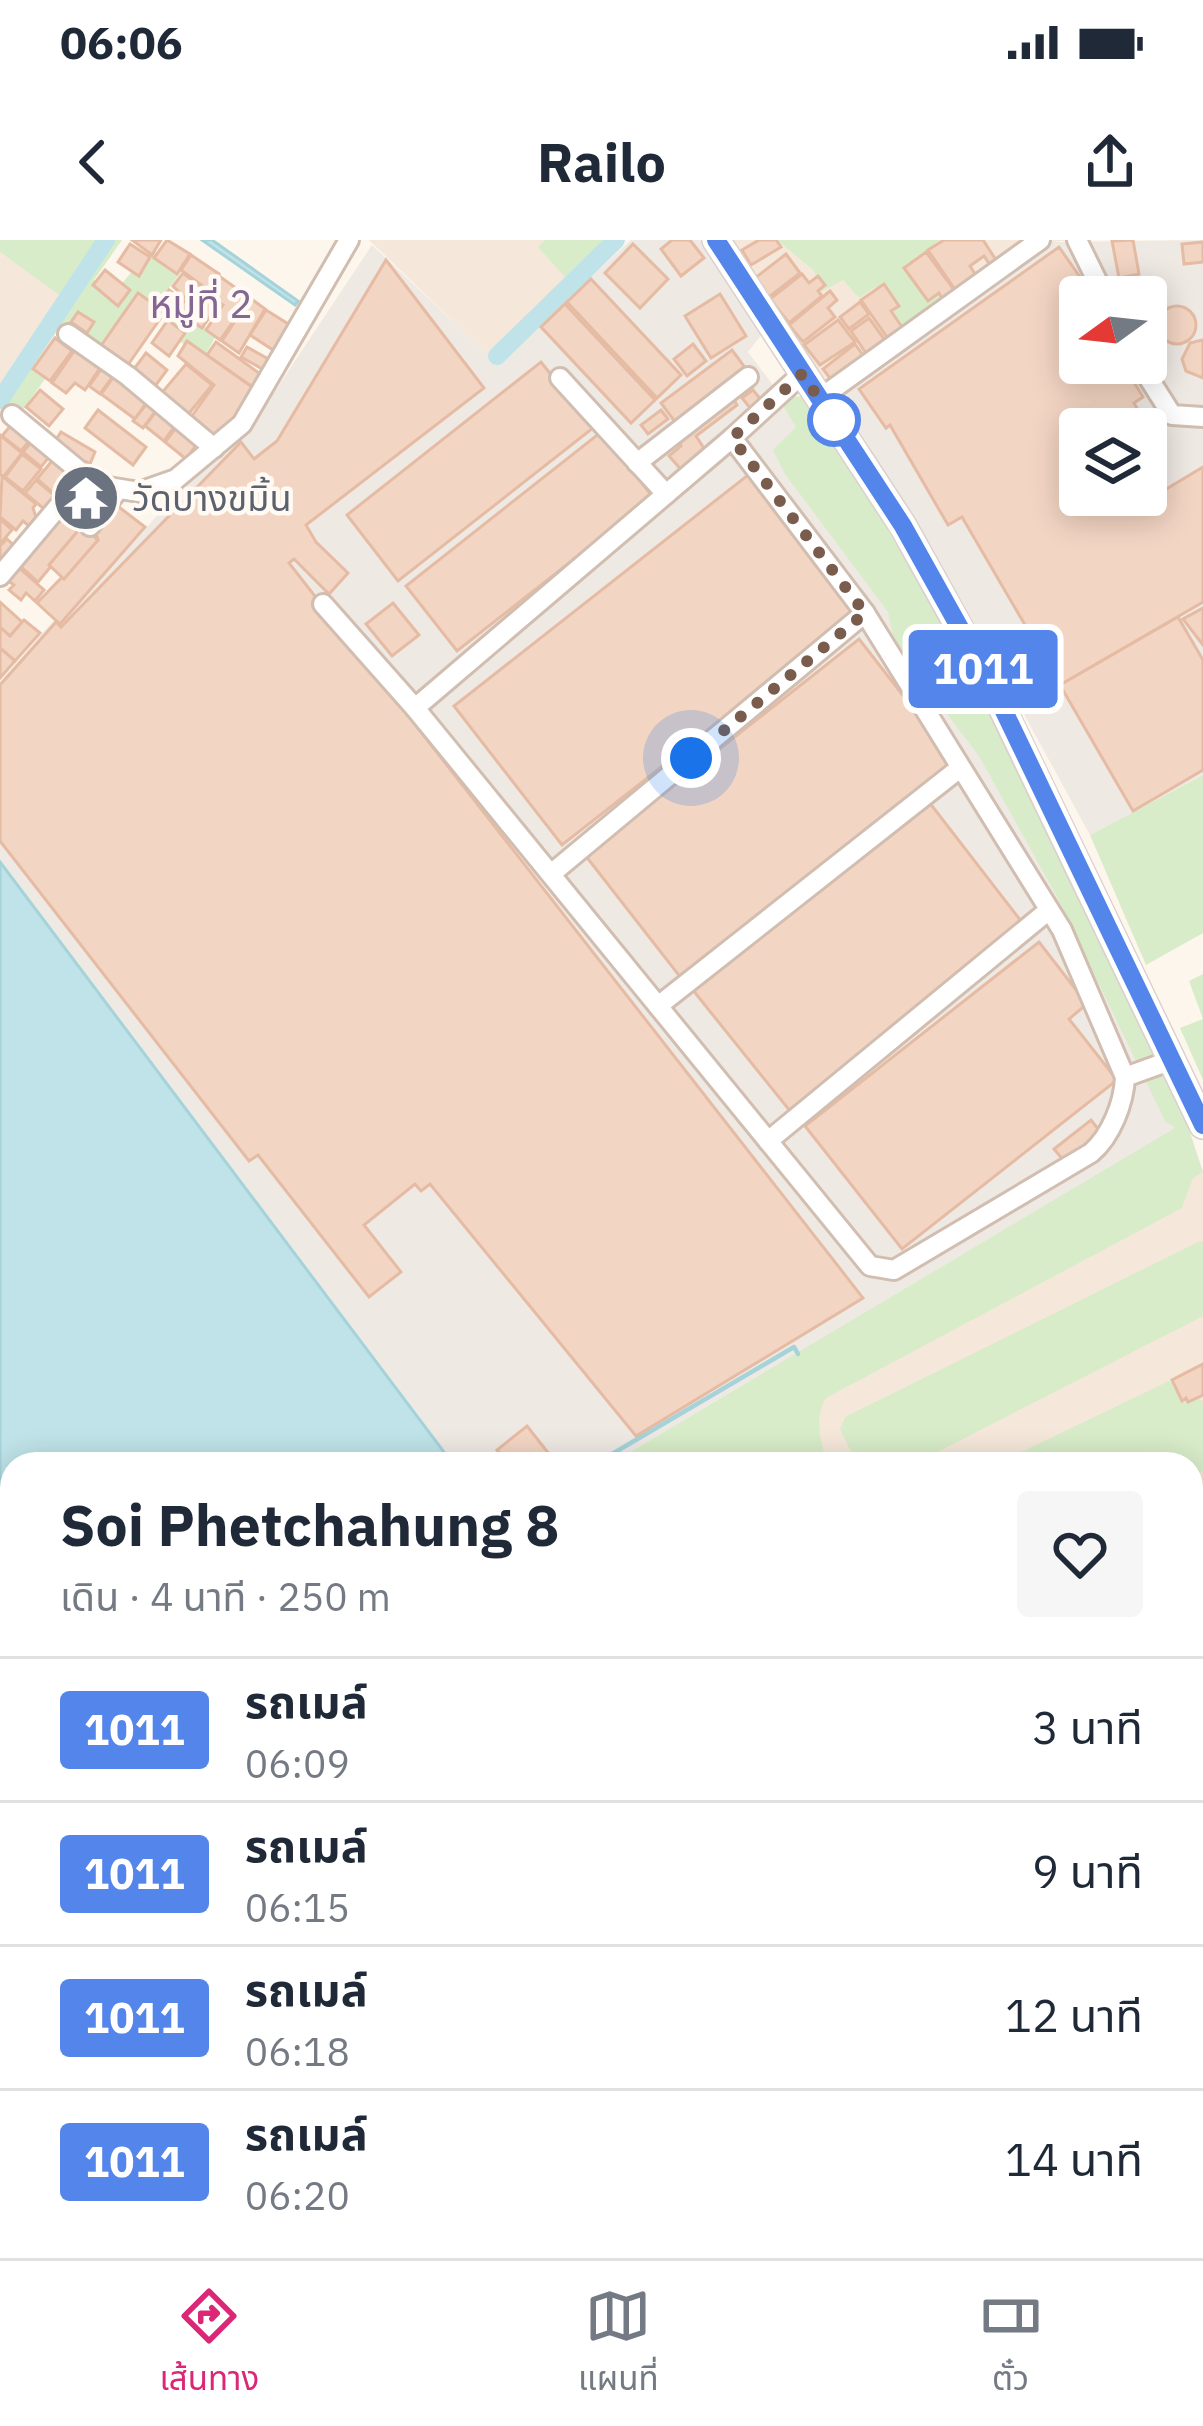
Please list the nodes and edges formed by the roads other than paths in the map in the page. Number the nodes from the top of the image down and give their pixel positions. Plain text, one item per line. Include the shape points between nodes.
1 (349, 240) edge
2 (716, 240) edge
3 (1040, 240) edge
4 (1077, 240) edge
5 (1095, 276) edge
6 (68, 334) dead end
7 (802, 374) junction
8 (748, 377) dead end
9 (560, 378) dead end
10 (1152, 384) edge
11 (819, 399) junction
12 (12, 415) dead end
13 (1203, 417) edge
14 (732, 438) junction
15 (214, 448) junction
16 (637, 463) junction
17 (85, 476) junction
18 (118, 490) junction
19 (666, 494) junction
20 (90, 526) dead end
21 (0, 576) edge
22 (323, 604) dead end
23 (865, 613) junction
24 (415, 708) junction
25 (960, 768) junction
26 (551, 874) junction
27 (1049, 910) junction
28 (658, 1006) junction
29 (1172, 1060) junction
30 (1125, 1077) junction
31 (1203, 1125) edge
32 (768, 1141) junction

1 - 15 street via 258,400
2 - 7 main road
3 - 11 street
4 - 5 street
6 - 15 street
7 - 11 main road
7 - 14 street
8 - 16 street
9 - 16 street
10 - 13 street via 1172,416
11 - 29 main road via 903,526 990,682
12 - 17 street
14 - 19 street
14 - 23 street
15 - 18 street via 166,486
16 - 19 street
17 - 18 street
17 - 21 street
18 - 20 street
19 - 24 street
22 - 24 street
23 - 25 street
23 - 26 street
24 - 26 street
25 - 27 street
25 - 28 street
26 - 28 street
27 - 30 street
27 - 32 street
28 - 32 street
29 - 30 street
29 - 31 main road
30 - 32 street via 1107,1138 1091,1154 894,1270 870,1266

